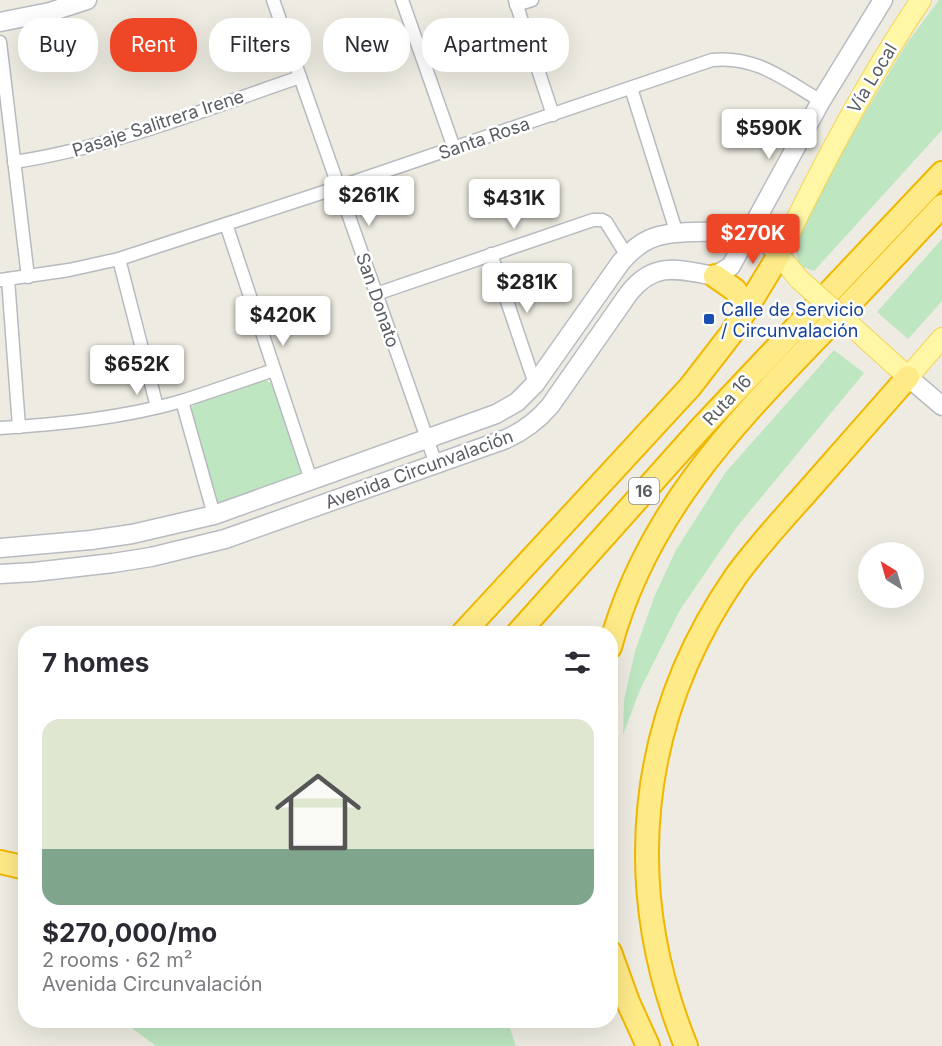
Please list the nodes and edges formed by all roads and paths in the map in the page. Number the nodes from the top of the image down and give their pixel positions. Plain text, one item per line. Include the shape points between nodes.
1 (87, 0) edge
2 (273, 0) edge
3 (402, 0) edge
4 (532, 0) edge
5 (921, 0) edge
6 (880, 1) edge
7 (515, 3) edge
8 (0, 22) edge
9 (0, 42) edge
10 (300, 77) junction
11 (631, 88) junction
12 (821, 101) junction
13 (553, 115) junction
14 (6, 138) edge
15 (454, 148) junction
16 (14, 162) junction
17 (942, 173) edge
18 (339, 187) junction
19 (942, 206) edge
20 (226, 224) junction
21 (677, 234) junction
22 (748, 236) junction
23 (491, 254) junction
24 (778, 255) junction
25 (627, 256) junction
26 (119, 259) junction
27 (715, 276) junction
28 (28, 277) junction
29 (4, 280) edge
30 (376, 294) junction
31 (748, 308) junction
32 (942, 338) edge
33 (274, 370) junction
34 (908, 377) junction
35 (535, 384) junction
36 (182, 400) junction
37 (942, 406) edge
38 (157, 407) junction
39 (19, 427) junction
40 (0, 428) edge
41 (427, 439) junction
42 (436, 464) junction
43 (311, 480) junction
44 (214, 515) junction
45 (0, 548) edge
46 (0, 574) edge
47 (469, 626) edge
48 (524, 626) edge
49 (618, 626) edge
50 (0, 849) edge
51 (18, 851) edge
52 (0, 862) edge
53 (18, 866) edge
54 (618, 974) edge
55 (648, 1046) edge
56 (686, 1046) edge

1 - 8 street
2 - 10 street, San Donato
3 - 15 street
4 - 7 street
5 - 24 main road, Vía Local via 856,104
6 - 12 street
7 - 13 street
9 - 14 street
10 - 16 street, Pasaje Salitrera Irene via 116,140
10 - 18 street, San Donato
11 - 12 street, Santa Rosa via 712,60 739,60 759,65
11 - 13 street, Santa Rosa
11 - 21 street
12 - 22 street
13 - 15 street, Santa Rosa
14 - 16 street
15 - 18 street, Santa Rosa
16 - 28 street
17 - 48 highway, Ruta 16 / 16 via 669,464
18 - 20 street, Santa Rosa
18 - 30 street, San Donato
19 - 49 highway, Ruta 16 / 16 via 708,458 676,502 647,553
20 - 26 street, Santa Rosa
20 - 33 street
21 - 22 street, Avenida Circunvalación
21 - 25 street, Avenida Circunvalación via 649,239
22 - 24 street, Avenida Circunvalación via 764,241
22 - 27 street via 731,266
23 - 25 street via 597,219 609,226
23 - 30 street
23 - 35 street
24 - 31 highway
24 - 34 main road, bridge via 799,279
25 - 35 street, Avenida Circunvalación
26 - 28 street, Santa Rosa
26 - 38 street
27 - 31 highway via 735,290
27 - 42 street, Avenida Circunvalación via 672,269 643,278 541,416 506,439
28 - 29 street, Santa Rosa
29 - 39 street
30 - 41 street, San Donato
31 - 47 highway via 690,387
32 - 34 main road
33 - 36 street
33 - 43 street
34 - 37 street
34 - 56 highway via 737,576 699,638 667,717 649,804 647,886 662,977
35 - 41 street, Avenida Circunvalación via 517,402 496,414
36 - 38 street
36 - 44 street
38 - 39 street
39 - 40 street
41 - 42 street, San Donato
41 - 43 street, Avenida Circunvalación
42 - 46 street, Avenida Circunvalación via 188,548 104,565
43 - 44 street, Avenida Circunvalación
44 - 45 street, Avenida Circunvalación via 91,540
50 - 51 highway
52 - 53 highway
54 - 55 highway

